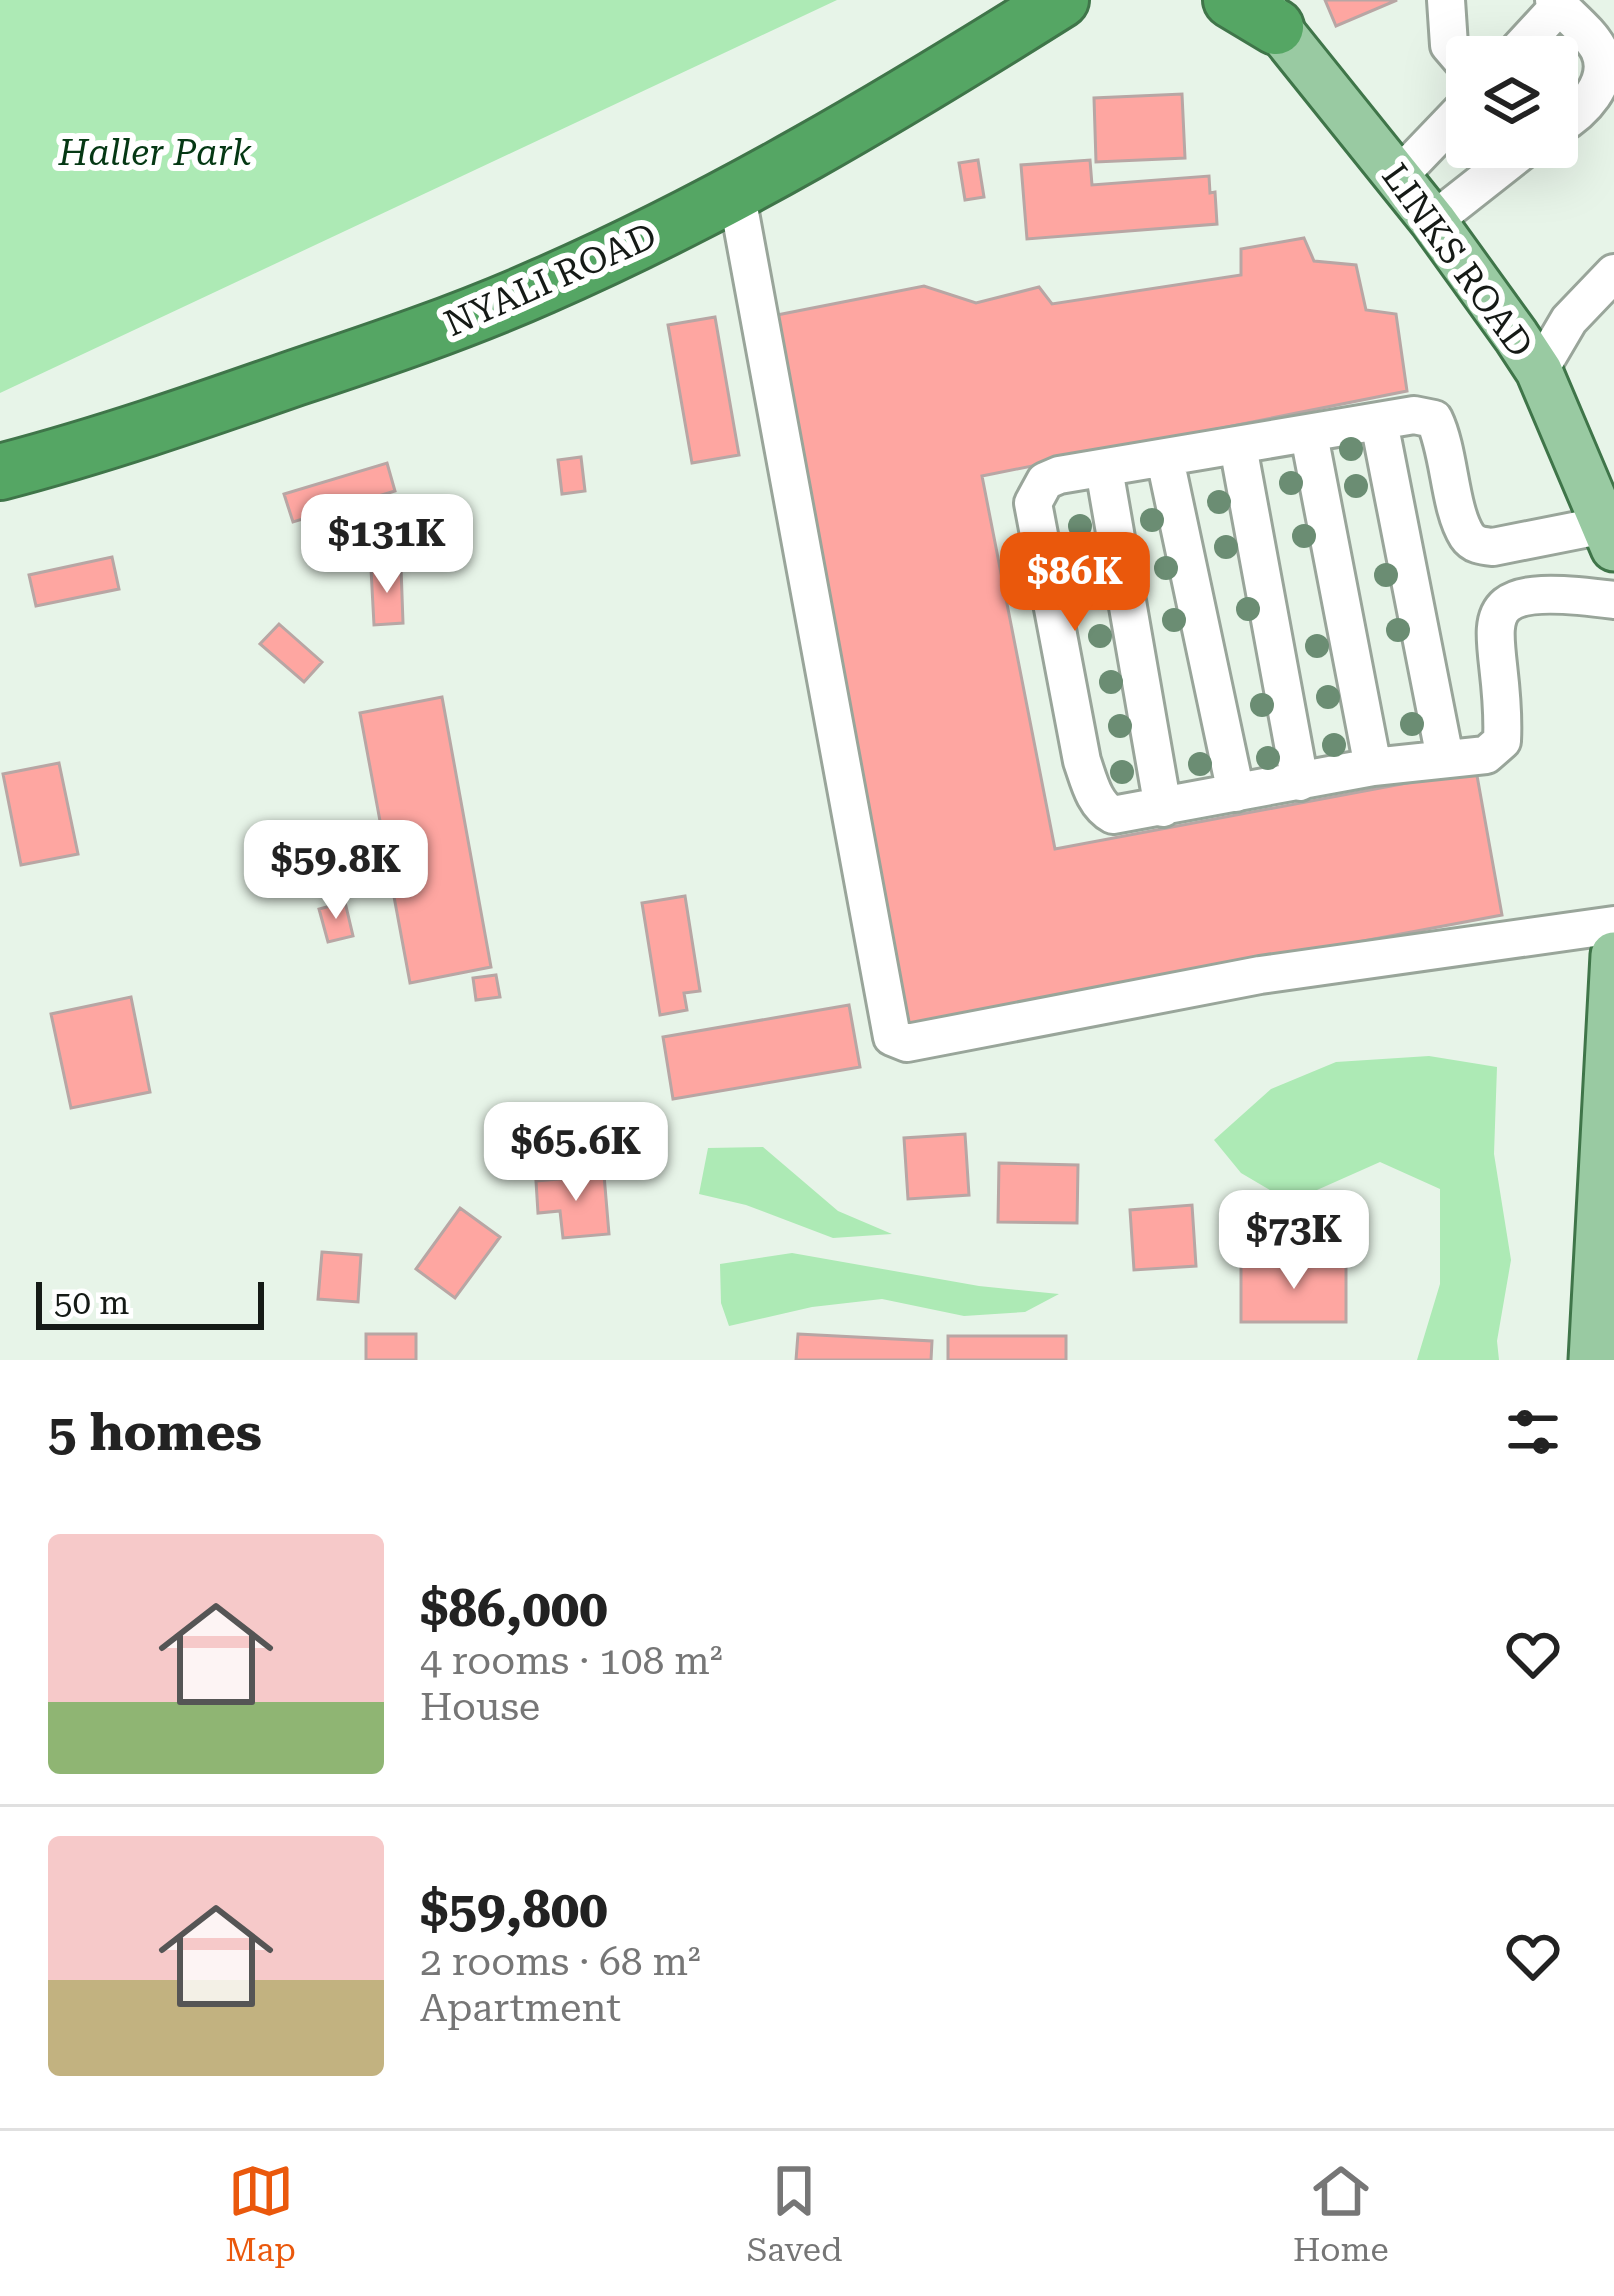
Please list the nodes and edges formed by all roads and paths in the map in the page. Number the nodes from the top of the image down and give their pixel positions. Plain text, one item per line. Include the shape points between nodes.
1 (1061, 0) edge
2 (1446, 0) edge
3 (1557, 3) edge
4 (1256, 7) edge
5 (1448, 36) edge
6 (1530, 36) edge
7 (1578, 115) edge
8 (1446, 127) edge
9 (1500, 168) edge
10 (1398, 177) junction
11 (736, 190) junction
12 (1433, 221) junction
13 (1614, 273) edge
14 (1539, 371) junction
15 (1379, 422) junction
16 (1309, 435) junction
17 (1238, 446) junction
18 (1165, 459) junction
19 (1104, 469) junction
20 (0, 472) edge
21 (1609, 537) edge
22 (1614, 600) edge
23 (1444, 758) junction
24 (1373, 767) junction
25 (1300, 782) junction
26 (1237, 793) junction
27 (1163, 808) junction
28 (1614, 925) edge
29 (1614, 956) edge
30 (1592, 1360) edge

1 - 11 highway, NYALI ROAD via 921,89
2 - 5 street
3 - 6 street
3 - 7 street via 1603,63 1596,92
4 - 10 main road, LINKS ROAD
8 - 10 street
9 - 12 street
10 - 12 main road, LINKS ROAD
11 - 20 highway, NYALI ROAD via 542,287 430,332
11 - 28 street via 892,1037 908,1043 1260,975
12 - 14 main road, LINKS ROAD
13 - 14 street via 1569,320
14 - 21 main road, LINKS ROAD
15 - 16 street
15 - 21 street via 1434,419 1461,522 1475,544
15 - 23 street
16 - 17 street
16 - 24 street
17 - 18 street
17 - 25 street
18 - 19 street
18 - 26 street
19 - 27 street
19 - 27 street via 1045,481 1033,503 1094,793 1113,815
22 - 23 street via 1562,593 1505,605 1492,641 1502,741 1486,755
23 - 24 street
24 - 25 street
25 - 26 street
26 - 27 street
29 - 30 main road

